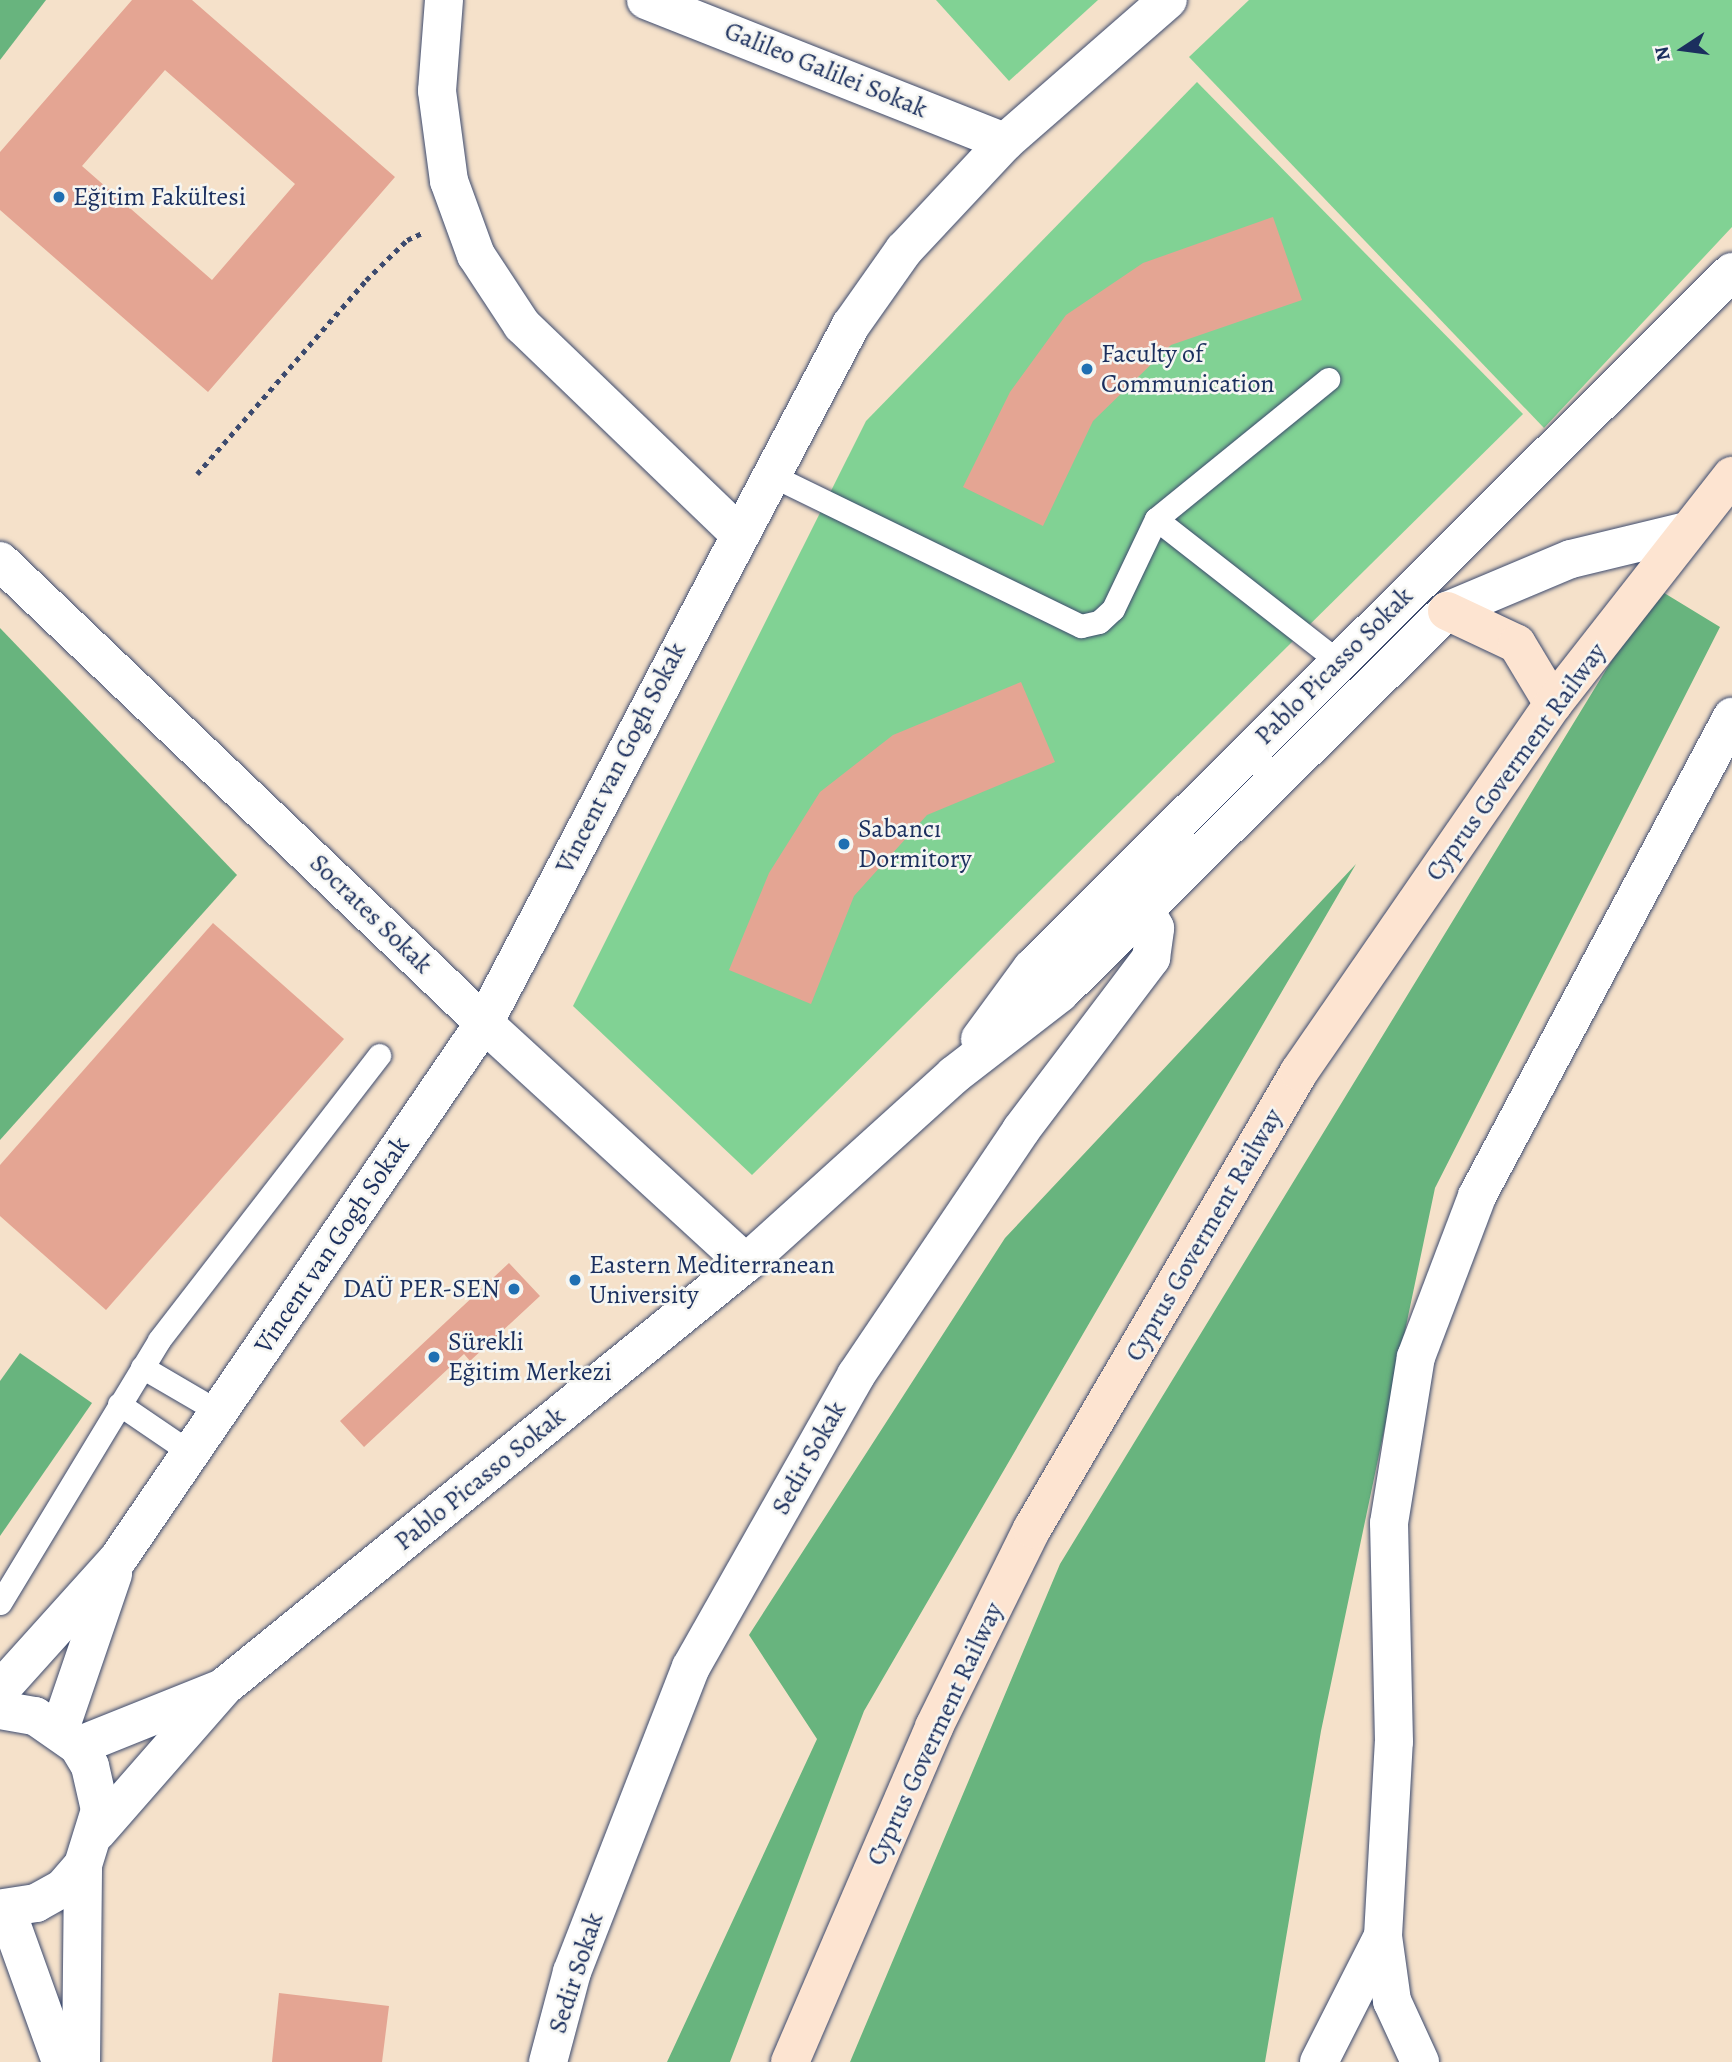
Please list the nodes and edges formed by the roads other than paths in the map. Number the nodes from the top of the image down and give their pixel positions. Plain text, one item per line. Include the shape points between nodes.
1 (444, 0) edge
2 (646, 0) edge
3 (1168, 0) edge
4 (1005, 142) junction
5 (1732, 272) edge
6 (1328, 379) dead end
7 (769, 474) junction
8 (1732, 476) edge
9 (1156, 519) junction
10 (1687, 531) junction
11 (737, 532) junction
12 (0, 561) edge
13 (1447, 611) junction
14 (1338, 662) junction
15 (1553, 704) junction
16 (1732, 717) edge
17 (1144, 907) junction
18 (484, 1023) junction
19 (379, 1055) dead end
20 (954, 1075) junction
21 (747, 1262) junction
22 (142, 1367) junction
23 (119, 1404) junction
24 (219, 1412) junction
25 (191, 1453) junction
26 (118, 1559) junction
27 (0, 1603) edge
28 (225, 1686) junction
29 (0, 1690) edge
30 (0, 1710) edge
31 (69, 1738) junction
32 (90, 1849) junction
33 (3, 1909) edge
34 (1383, 1937) junction
35 (61, 2062) edge
36 (81, 2062) edge
37 (548, 2062) edge
38 (790, 2062) edge
39 (1319, 2062) edge
40 (1420, 2062) edge

1 - 11 street via 437,91 460,216 476,255 522,325
2 - 4 street, Galileo Galilei Sokak
3 - 4 street, Vincent van Gogh Sokak
4 - 7 street, Vincent van Gogh Sokak via 904,250 874,292
5 - 14 street, Pablo Picasso Sokak
6 - 9 lane
7 - 9 lane via 1081,626 1113,609
7 - 11 street, Vincent van Gogh Sokak
8 - 10 main road, Cyprus Goverment Railway
9 - 14 lane
10 - 13 street, Pablo Picasso Sokak via 1571,559
10 - 15 main road, Cyprus Goverment Railway
11 - 18 street, Vincent van Gogh Sokak
12 - 18 street, Socrates Sokak
13 - 15 main road via 1517,644
13 - 17 street, Pablo Picasso Sokak
14 - 20 street, Pablo Picasso Sokak via 1032,968
15 - 38 main road, Cyprus Goverment Railway via 1299,1072 1032,1529 934,1727
16 - 34 street via 1477,1196 1416,1357 1389,1523 1394,1742
17 - 20 street, Pablo Picasso Sokak via 1060,993
17 - 37 street, Sedir Sokak via 1154,928 1151,958 1021,1130 856,1376 691,1667 572,1972
18 - 21 street, Socrates Sokak
18 - 24 street, Vincent van Gogh Sokak
19 - 22 lane
20 - 21 street, Pablo Picasso Sokak
21 - 28 street, Pablo Picasso Sokak
22 - 23 lane
22 - 24 lane
23 - 25 lane
23 - 27 lane
24 - 25 street, Vincent van Gogh Sokak
25 - 26 street, Vincent van Gogh Sokak
26 - 29 street
26 - 31 street
28 - 31 street
28 - 32 street
30 - 31 street via 35,1716
31 - 32 street via 97,1787
32 - 33 street via 63,1888
32 - 36 street
33 - 35 street
34 - 39 street
34 - 40 street via 1392,2001

